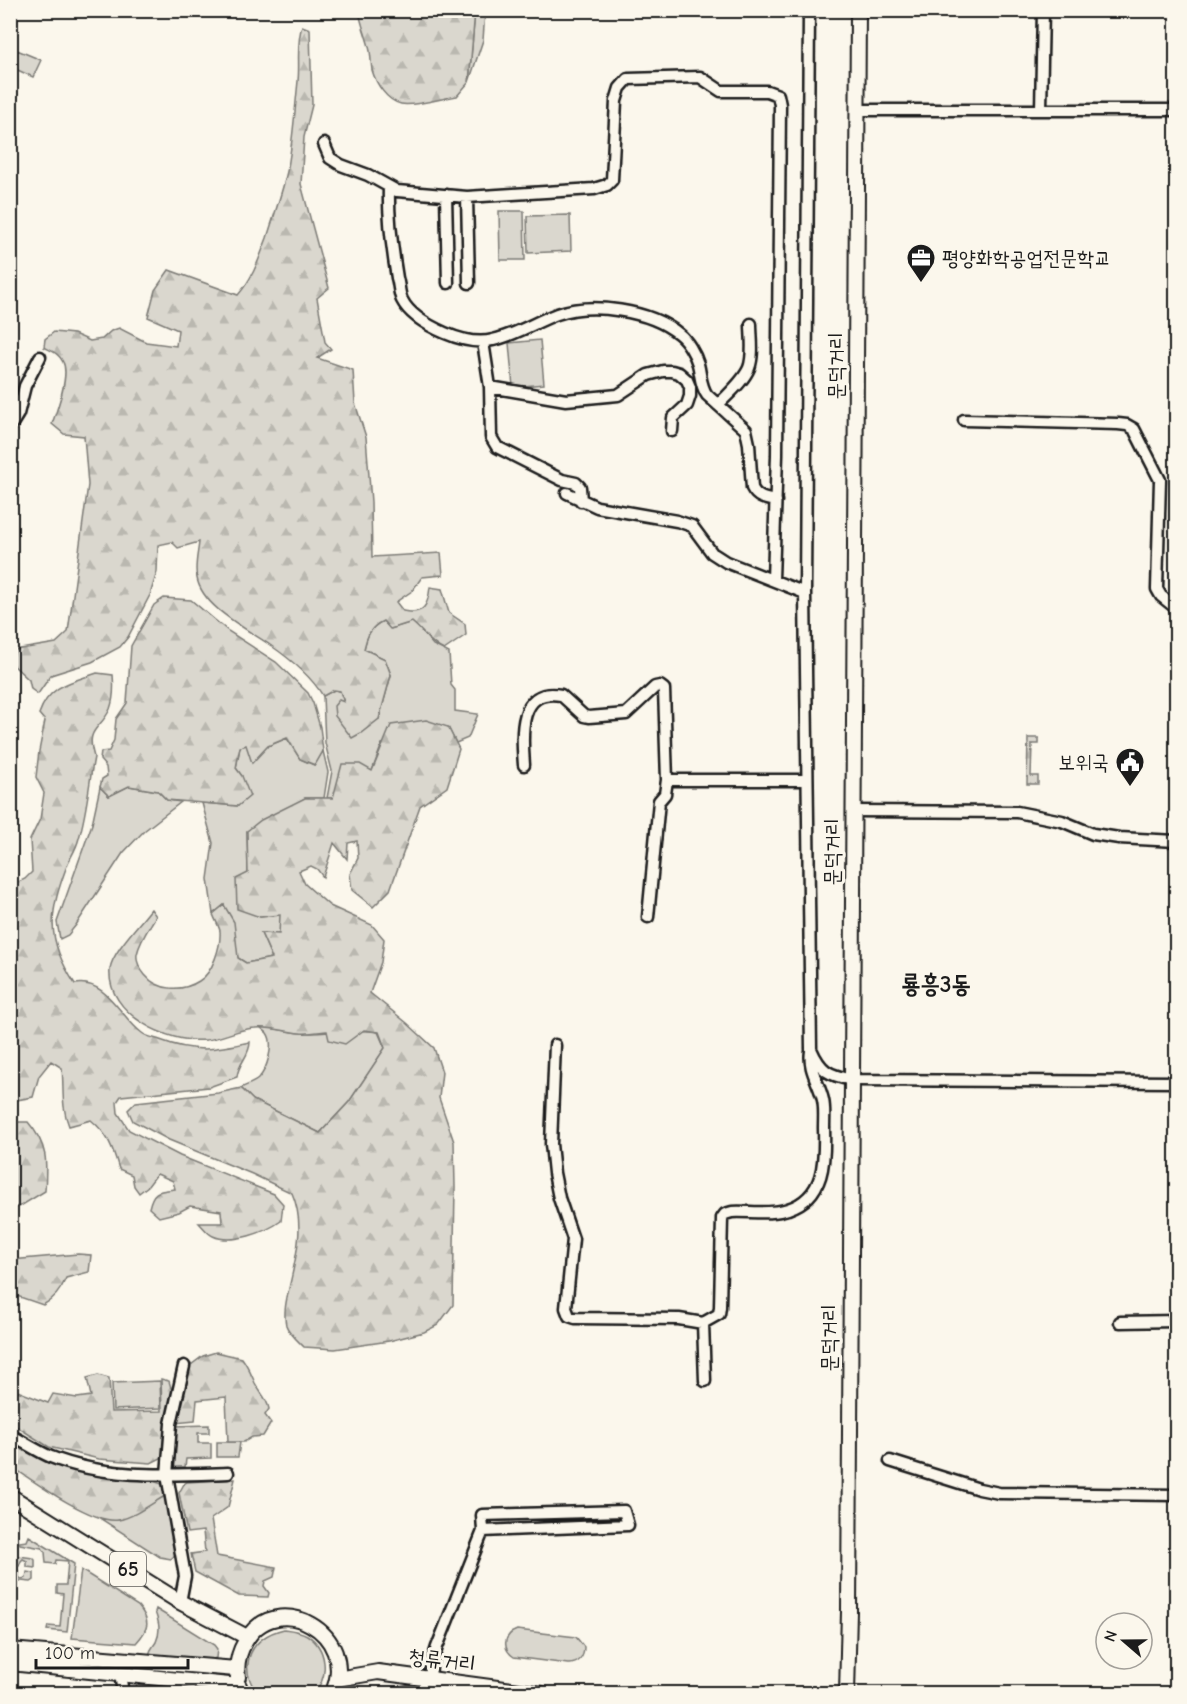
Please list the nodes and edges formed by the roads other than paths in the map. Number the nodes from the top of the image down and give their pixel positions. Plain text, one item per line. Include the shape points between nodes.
1 (809, 10) edge
2 (858, 10) edge
3 (1043, 10) edge
4 (1041, 109) junction
5 (857, 110) junction
6 (1176, 110) edge
7 (324, 144) dead end
8 (388, 187) junction
9 (446, 195) junction
10 (467, 197) junction
11 (448, 283) dead end
12 (469, 283) dead end
13 (751, 324) dead end
14 (483, 342) junction
15 (40, 357) dead end
16 (490, 387) junction
17 (718, 405) junction
18 (964, 420) dead end
19 (10, 427) edge
20 (672, 431) dead end
21 (567, 493) dead end
22 (581, 501) junction
23 (776, 501) junction
24 (773, 580) junction
25 (805, 592) junction
26 (1176, 608) edge
27 (524, 765) dead end
28 (667, 780) junction
29 (807, 780) junction
30 (853, 811) junction
31 (1176, 841) edge
32 (648, 917) dead end
33 (555, 1045) dead end
34 (811, 1049) junction
35 (852, 1080) junction
36 (1176, 1082) edge
37 (1120, 1322) dead end
38 (1176, 1322) edge
39 (703, 1323) junction
40 (184, 1366) dead end
41 (705, 1381) dead end
42 (10, 1434) edge
43 (890, 1461) dead end
44 (228, 1473) dead end
45 (168, 1475) junction
46 (1176, 1495) edge
47 (10, 1496) edge
48 (483, 1531) junction
49 (180, 1602) junction
50 (248, 1637) junction
51 (10, 1650) edge
52 (10, 1663) edge
53 (236, 1669) junction
54 (120, 1673) junction
55 (338, 1679) junction
56 (430, 1680) junction
57 (241, 1690) edge
58 (123, 1694) edge
59 (332, 1694) edge
60 (542, 1694) edge
61 (847, 1694) edge

1 - 25 street
2 - 5 main road, 문덕거리
3 - 4 street
4 - 5 street
4 - 6 street
5 - 30 main road, 문덕거리
7 - 8 street via 330,158
8 - 9 street
8 - 14 street via 392,250 402,300 426,324 456,338
9 - 10 street
9 - 11 street
10 - 12 street
10 - 23 street via 607,185 612,180 616,101 628,79 700,77 721,91 767,91 778,95
13 - 17 street via 749,367
14 - 16 street
14 - 17 street via 519,332 567,311 595,308 636,314 671,328 685,340 698,362 702,388
15 - 19 street
16 - 20 street via 566,400 618,396 648,375 672,371 687,380 690,387 687,405 673,418
16 - 22 street via 491,437 497,447 562,480 576,483
17 - 23 street via 748,434 755,494
18 - 26 street via 1118,424 1134,429 1160,480 1157,589
21 - 22 street
22 - 24 street via 692,526 712,553
23 - 24 street
24 - 25 street
25 - 29 street
27 - 28 street via 522,723 532,703 543,695 561,694 584,716 620,715 660,686 664,689
28 - 29 street
28 - 32 street via 659,801
29 - 34 street
30 - 31 street via 1017,812 1062,821 1093,834
30 - 35 main road, 문덕거리
33 - 39 street via 551,1144 558,1198 573,1239 568,1316
34 - 35 street via 821,1068 833,1076
34 - 39 street via 810,1068 823,1101 823,1174 812,1193 797,1206 732,1212 722,1218 719,1314
35 - 36 street
35 - 61 main road, 문덕거리
37 - 38 street
39 - 41 street
40 - 45 street via 171,1424
42 - 45 street via 76,1465
43 - 46 street via 999,1492
44 - 45 street
45 - 49 street via 185,1576
47 - 49 main road, 65
48 - 48 street via 482,1515 624,1511 628,1526
48 - 56 street via 437,1647
49 - 50 main road, 65
50 - 53 main road via 239,1652
50 - 55 main road via 260,1625 276,1619 309,1622 333,1646
51 - 53 main road
52 - 54 main road
53 - 57 main road
54 - 57 main road
54 - 58 street
55 - 56 main road, 청류거리 via 378,1672
55 - 59 main road
56 - 60 main road, 청류거리

